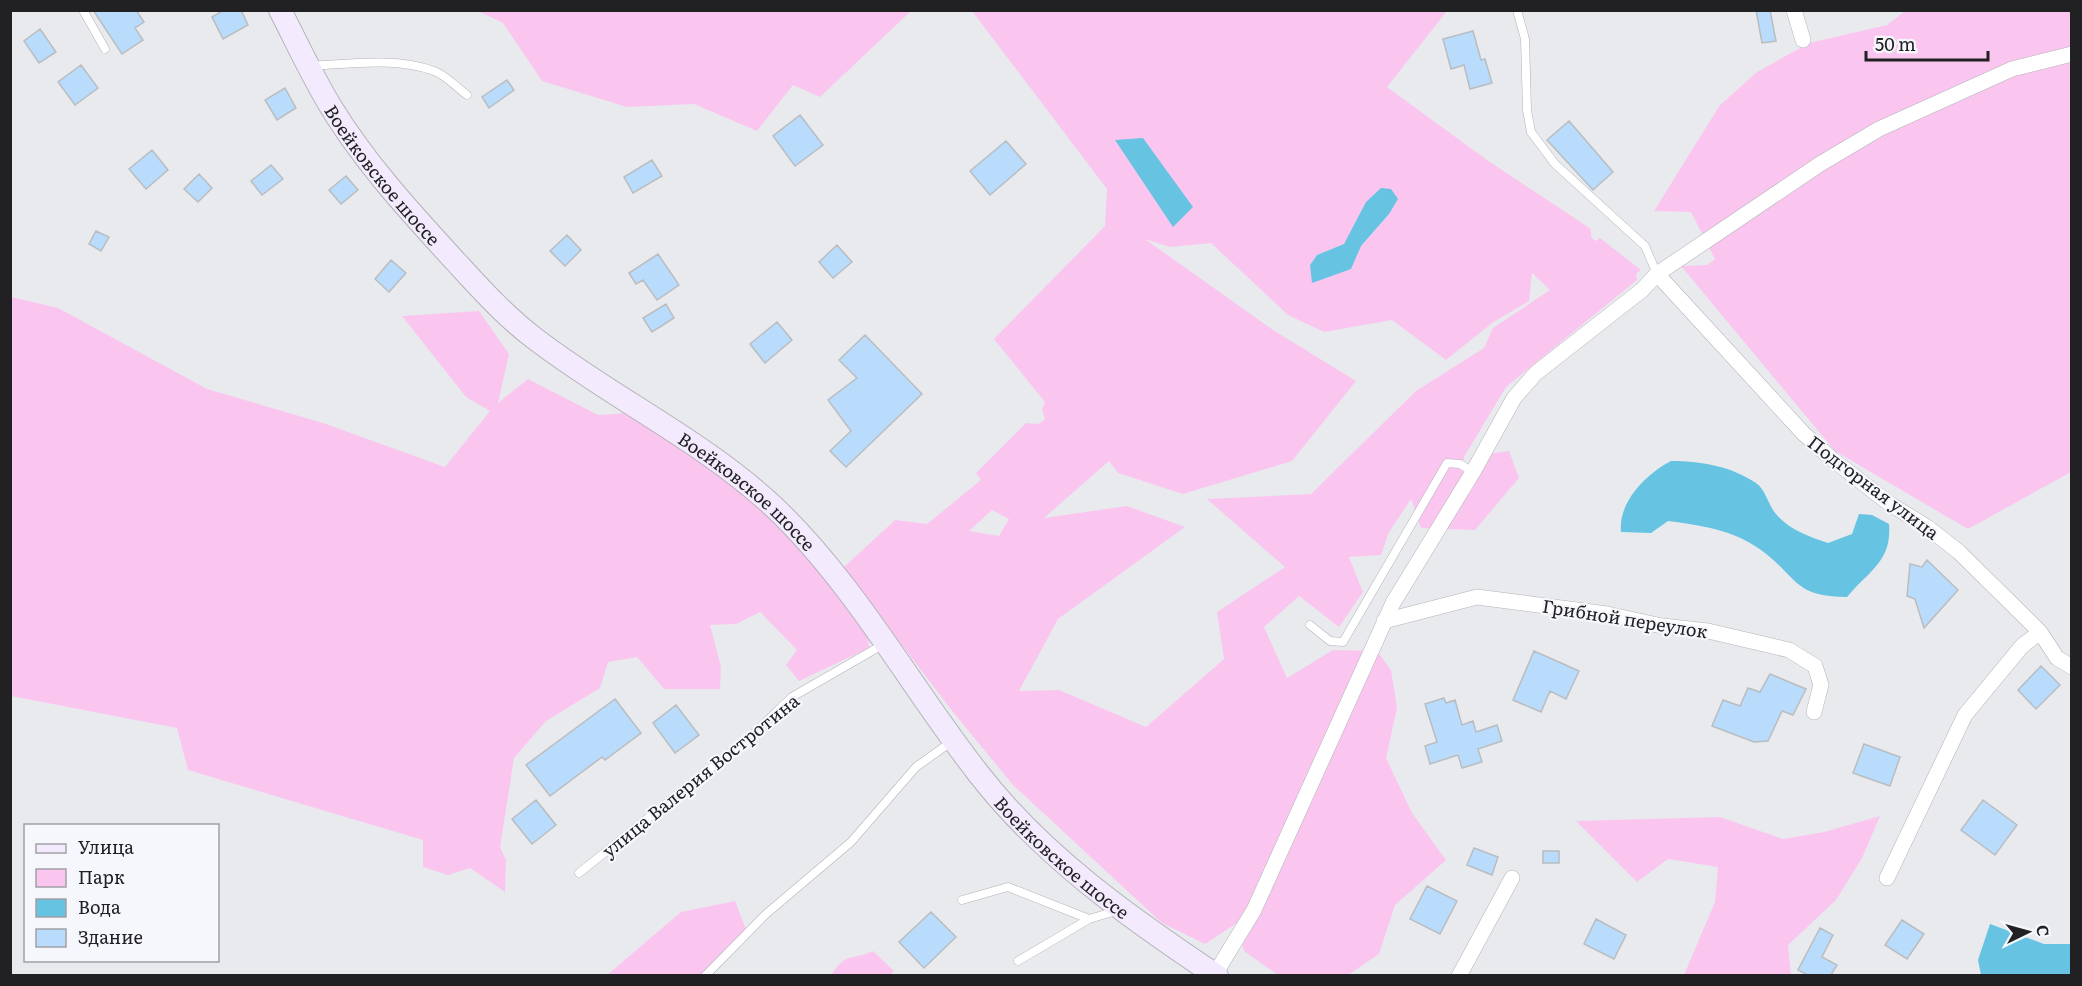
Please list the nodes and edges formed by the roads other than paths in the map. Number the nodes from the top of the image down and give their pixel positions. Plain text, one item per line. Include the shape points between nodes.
1 (83, 10) edge
2 (280, 10) edge
3 (1517, 10) edge
4 (1794, 10) edge
5 (1803, 40) dead end
6 (105, 49) dead end
7 (2072, 54) edge
8 (309, 66) junction
9 (467, 96) dead end
10 (1657, 274) junction
11 (1473, 472) junction
12 (1384, 621) junction
13 (1310, 625) dead end
14 (2040, 632) junction
15 (884, 644) junction
16 (2072, 667) edge
17 (1814, 712) dead end
18 (953, 741) junction
19 (579, 873) dead end
20 (1512, 878) dead end
21 (1887, 878) dead end
22 (962, 900) dead end
23 (1121, 910) junction
24 (1089, 919) junction
25 (1018, 961) dead end
26 (705, 975) edge
27 (1216, 975) edge
28 (1459, 975) edge

1 - 6 lane
2 - 8 street, Воейковское шоссе
3 - 10 lane via 1525,39 1531,132 1555,164 1645,246
4 - 5 street
7 - 10 street via 2012,69 1879,129
8 - 9 lane via 404,64 435,71
8 - 15 street, Воейковское шоссе via 332,109 401,203 497,306 561,358 722,463 775,508 827,565
10 - 11 street via 1536,373 1514,398
10 - 14 street, Подгорная улица via 1803,433 1881,497 1959,552
11 - 12 street
11 - 13 lane via 1460,464 1447,463 1343,642 1330,641
12 - 17 street, Грибной переулок via 1477,597 1708,631 1789,650 1815,666 1821,685
12 - 27 street via 1254,910
14 - 16 street, Подгорная улица via 2057,658
14 - 21 street via 2022,646 1965,715
15 - 18 street, Воейковское шоссе
15 - 19 lane, улица Валерия Востротина via 792,697 751,736
18 - 23 street, Воейковское шоссе via 1035,838
18 - 26 lane via 916,767 851,842 766,914
20 - 28 street
22 - 24 lane via 1008,887
23 - 24 lane
23 - 27 street, Воейковское шоссе
24 - 25 lane

